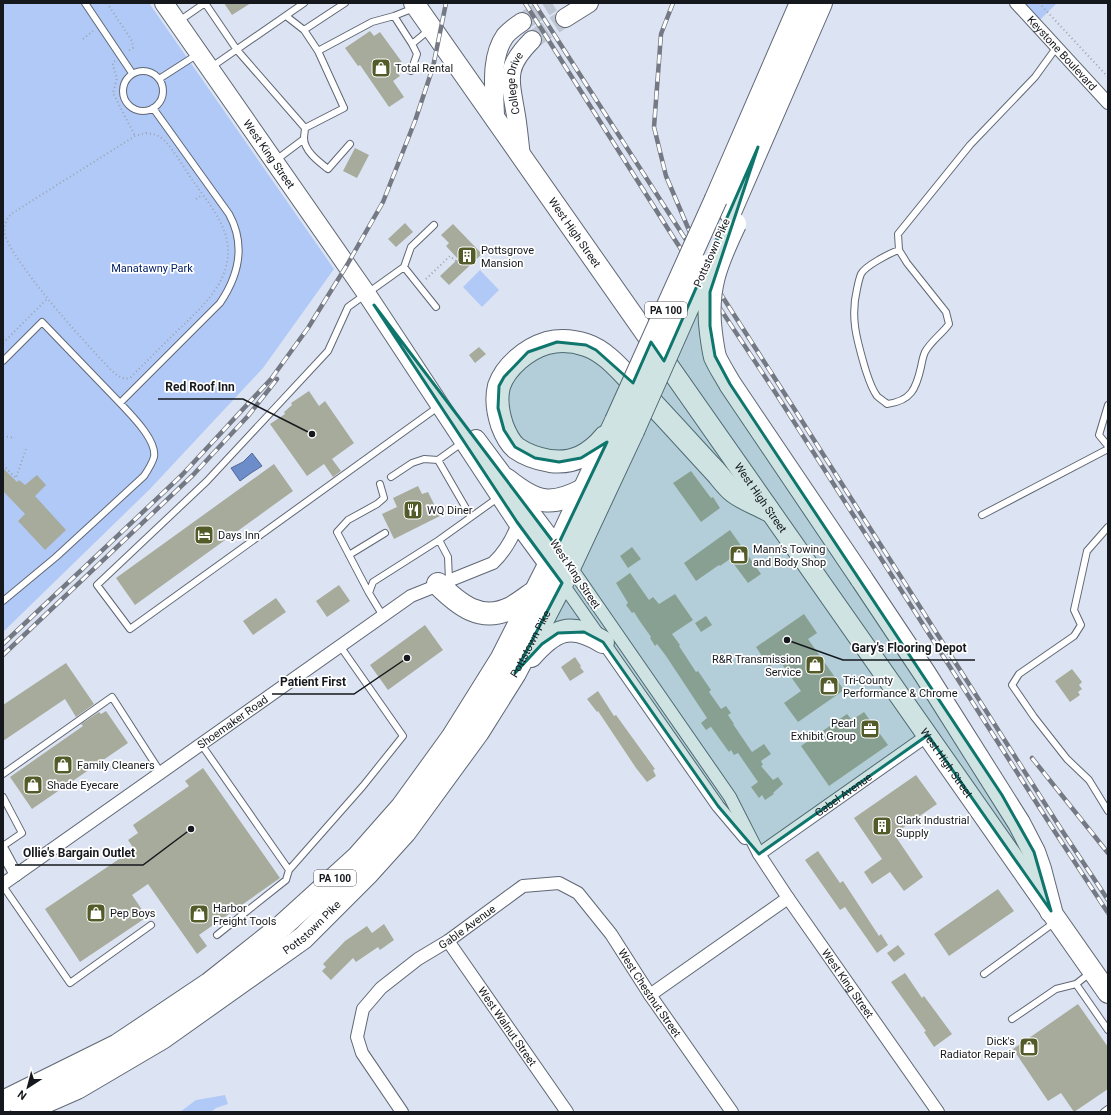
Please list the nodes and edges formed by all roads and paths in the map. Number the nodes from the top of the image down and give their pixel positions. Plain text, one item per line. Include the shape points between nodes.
1 (85, 3) edge
2 (107, 3) edge
3 (164, 3) edge
4 (304, 3) edge
5 (345, 3) edge
6 (589, 3) edge
7 (802, 3) edge
8 (821, 3) edge
9 (1016, 3) edge
10 (1039, 3) edge
11 (415, 5) edge
12 (286, 16) junction
13 (394, 16) junction
14 (566, 18) tunnel mouth
15 (177, 22) junction
16 (522, 22) tunnel mouth
17 (431, 28) junction
18 (304, 30) junction
19 (93, 31) dead end
20 (83, 39) dead end
21 (532, 40) tunnel mouth
22 (412, 44) junction
23 (1056, 48) junction
24 (237, 50) junction
25 (318, 51) junction
26 (199, 53) junction
27 (121, 56) junction
28 (210, 69) junction
29 (411, 71) dead end
30 (132, 73) junction
31 (1108, 77) edge
32 (159, 79) junction
33 (1108, 103) edge
34 (153, 108) junction
35 (495, 120) junction
36 (305, 128) junction
37 (136, 136) junction
38 (304, 139) junction
39 (350, 144) dead end
40 (521, 156) junction
41 (274, 162) junction
42 (206, 192) dead end
43 (202, 195) junction
44 (196, 199) dead end
45 (727, 212) junction
46 (434, 225) dead end
47 (899, 250) junction
48 (456, 261) dead end
49 (404, 267) junction
50 (419, 286) junction
51 (47, 299) junction
52 (370, 299) junction
53 (436, 307) dead end
54 (3, 343) edge
55 (3, 361) edge
56 (120, 403) junction
57 (440, 405) junction
58 (1108, 405) edge
59 (621, 426) junction
60 (3, 436) edge
61 (15, 438) dead end
62 (464, 441) junction
63 (1108, 446) edge
64 (26, 448) dead end
65 (1108, 449) edge
66 (438, 460) junction
67 (3, 465) edge
68 (391, 477) dead end
69 (380, 484) dead end
70 (504, 488) junction
71 (585, 489) junction
72 (768, 510) junction
73 (982, 515) dead end
74 (472, 517) junction
75 (518, 524) junction
76 (1108, 527) edge
77 (385, 533) dead end
78 (439, 540) junction
79 (349, 555) junction
80 (559, 565) junction
81 (444, 582) junction
82 (536, 591) junction
83 (369, 593) junction
84 (3, 601) edge
85 (383, 616) junction
86 (603, 642) junction
87 (340, 646) junction
88 (515, 673) junction
89 (928, 735) junction
90 (201, 744) junction
91 (161, 773) junction
92 (3, 774) edge
93 (3, 797) edge
94 (1108, 812) edge
95 (3, 846) edge
96 (3, 850) edge
97 (760, 854) junction
98 (289, 870) junction
99 (16, 875) junction
100 (559, 883) joint
101 (3, 885) edge
102 (788, 898) junction
103 (1054, 916) junction
104 (151, 926) dead end
105 (217, 935) dead end
106 (448, 941) junction
107 (1093, 971) junction
108 (984, 974) dead end
109 (1076, 984) junction
110 (1108, 993) edge
111 (650, 995) junction
112 (1012, 1019) dead end
113 (1108, 1030) edge
114 (3, 1102) edge
115 (1108, 1109) edge
116 (22, 1112) edge
117 (402, 1112) edge
118 (567, 1112) edge
119 (732, 1112) edge
120 (938, 1112) edge
121 (1104, 1112) edge

1 - 27 lane
2 - 27 path via 133,42 133,48
3 - 15 main road, West King Street
4 - 12 lane
5 - 18 lane
6 - 14 main road
7 - 45 highway, Pottstown Pike / PA 100
8 - 45 highway, Pottstown Pike / PA 100
9 - 23 street, Keystone Boulevard
10 - 31 path
11 - 13 lane
11 - 17 main road, West High Street
12 - 18 lane
12 - 24 lane
13 - 22 lane
13 - 25 lane via 372,22
15 - 24 lane via 205,3
15 - 26 main road, West King Street
16 - 35 main road, College Drive via 506,35 498,51
17 - 22 lane
17 - 35 main road, West High Street
18 - 25 lane
19 - 20 path
21 - 40 main road, College Drive via 515,60 510,79
22 - 29 lane via 417,54
23 - 33 street, Keystone Boulevard
23 - 47 lane via 1035,77 970,145 898,234
24 - 28 lane
24 - 36 lane
25 - 36 lane via 344,108
26 - 28 main road, West King Street
26 - 32 lane
27 - 30 lane
27 - 37 path via 113,62 117,78 113,93
28 - 41 main road, West King Street
30 - 32 lane via 148,71
30 - 34 lane via 125,82 123,97 132,108 147,111
32 - 34 lane via 163,85 161,98
34 - 56 lane via 233,222 238,244 238,264 227,293 220,303
35 - 40 main road, West High Street
36 - 38 lane
37 - 43 path via 146,133 163,139
37 - 51 path via 8,218 4,228 5,236
38 - 39 lane via 314,158 328,169
38 - 41 lane
40 - 72 main road, West High Street
41 - 52 main road, West King Street
42 - 43 path
43 - 44 path
43 - 51 path via 221,223 226,236 228,256 223,278 206,303 130,378 122,378 111,370
45 - 59 highway, Pottstown Pike / PA 100, bridge
45 - 103 highway, bridge via 721,253 710,292 710,326 715,356 730,384 929,681 1019,823 1034,852
46 - 49 lane via 411,247
47 - 47 lane via 946,312 949,324 924,354 915,388 898,402 887,404 877,396 870,381 859,349 853,312 861,273 886,255
48 - 50 path via 450,256
49 - 50 lane
49 - 52 lane
50 - 53 lane
51 - 54 path
52 - 57 main road, West King Street
52 - 57 lane via 348,306 328,350 207,481 97,585 130,629
52 - 70 main road, West King Street
55 - 56 lane via 42,322
56 - 84 lane via 145,430 151,441 154,455 150,466 144,476 56,557
57 - 62 main road, West King Street
58 - 63 lane via 1099,435
59 - 71 highway, Pottstown Pike / PA 100
59 - 72 highway via 581,458 559,462 535,458 515,447 504,430 498,408 499,386 511,366 537,346 557,342 586,345 611,361 734,492
59 - 80 highway, Pottstown Pike / PA 100
60 - 61 path
62 - 66 lane
62 - 70 main road, West King Street
64 - 67 path via 16,478
65 - 73 lane
66 - 68 lane via 424,459 412,463
66 - 74 lane
69 - 79 lane via 384,498 348,520 337,532
70 - 71 highway via 546,501 565,498
70 - 74 lane
70 - 75 main road, West King Street
70 - 80 main road, West King Street
71 - 80 highway, Pottstown Pike / PA 100
72 - 89 main road, West High Street
74 - 78 lane
75 - 80 main road, West King Street
75 - 81 street, Shoemaker Road via 503,554 493,563
76 - 94 lane via 1087,551 1074,610 1081,625 1074,636 1020,674 1012,685 1067,759 1089,780
77 - 79 lane
78 - 81 lane via 448,557
78 - 83 lane via 373,582
79 - 83 lane
80 - 82 highway, Pottstown Pike / PA 100
80 - 86 street, West King Street
80 - 88 highway, Pottstown Pike / PA 100
80 - 97 street, West King Street via 730,798
81 - 82 highway via 463,606 487,614 506,610
81 - 85 street, Shoemaker Road via 411,596
82 - 114 highway, Pottstown Pike / PA 100 via 502,658 452,738 402,807 357,858 282,927 209,984 118,1045
83 - 85 lane
85 - 87 street, Shoemaker Road
86 - 88 highway via 584,632 558,632 542,644
86 - 97 street, West King Street via 718,806
87 - 90 street, Shoemaker Road
87 - 98 lane via 403,736
88 - 116 highway, Pottstown Pike / PA 100 via 478,732 405,832 368,873 302,938 162,1038 77,1088
89 - 97 street, Gabel Avenue
89 - 103 main road, West High Street
90 - 91 street, Shoemaker Road
90 - 98 lane
91 - 92 lane via 112,697
91 - 99 street, Shoemaker Road
93 - 95 lane via 22,833
96 - 99 street
97 - 102 street, West King Street
98 - 105 lane via 286,880
99 - 101 street, Shoemaker Road
100 - 106 street, Gable Avenue via 523,886
100 - 111 street, West Chestnut Street via 578,893 611,934
101 - 104 lane via 70,983
102 - 111 street
102 - 120 street, West King Street
103 - 107 main road, West High Street
103 - 108 lane
106 - 117 street, Gable Avenue via 418,959 381,988 363,1009 357,1037 362,1053
106 - 118 street, West Walnut Street
107 - 109 lane
107 - 110 main road, West High Street
109 - 112 lane via 1056,989
109 - 113 lane
111 - 119 street, West Chestnut Street
115 - 121 lane

